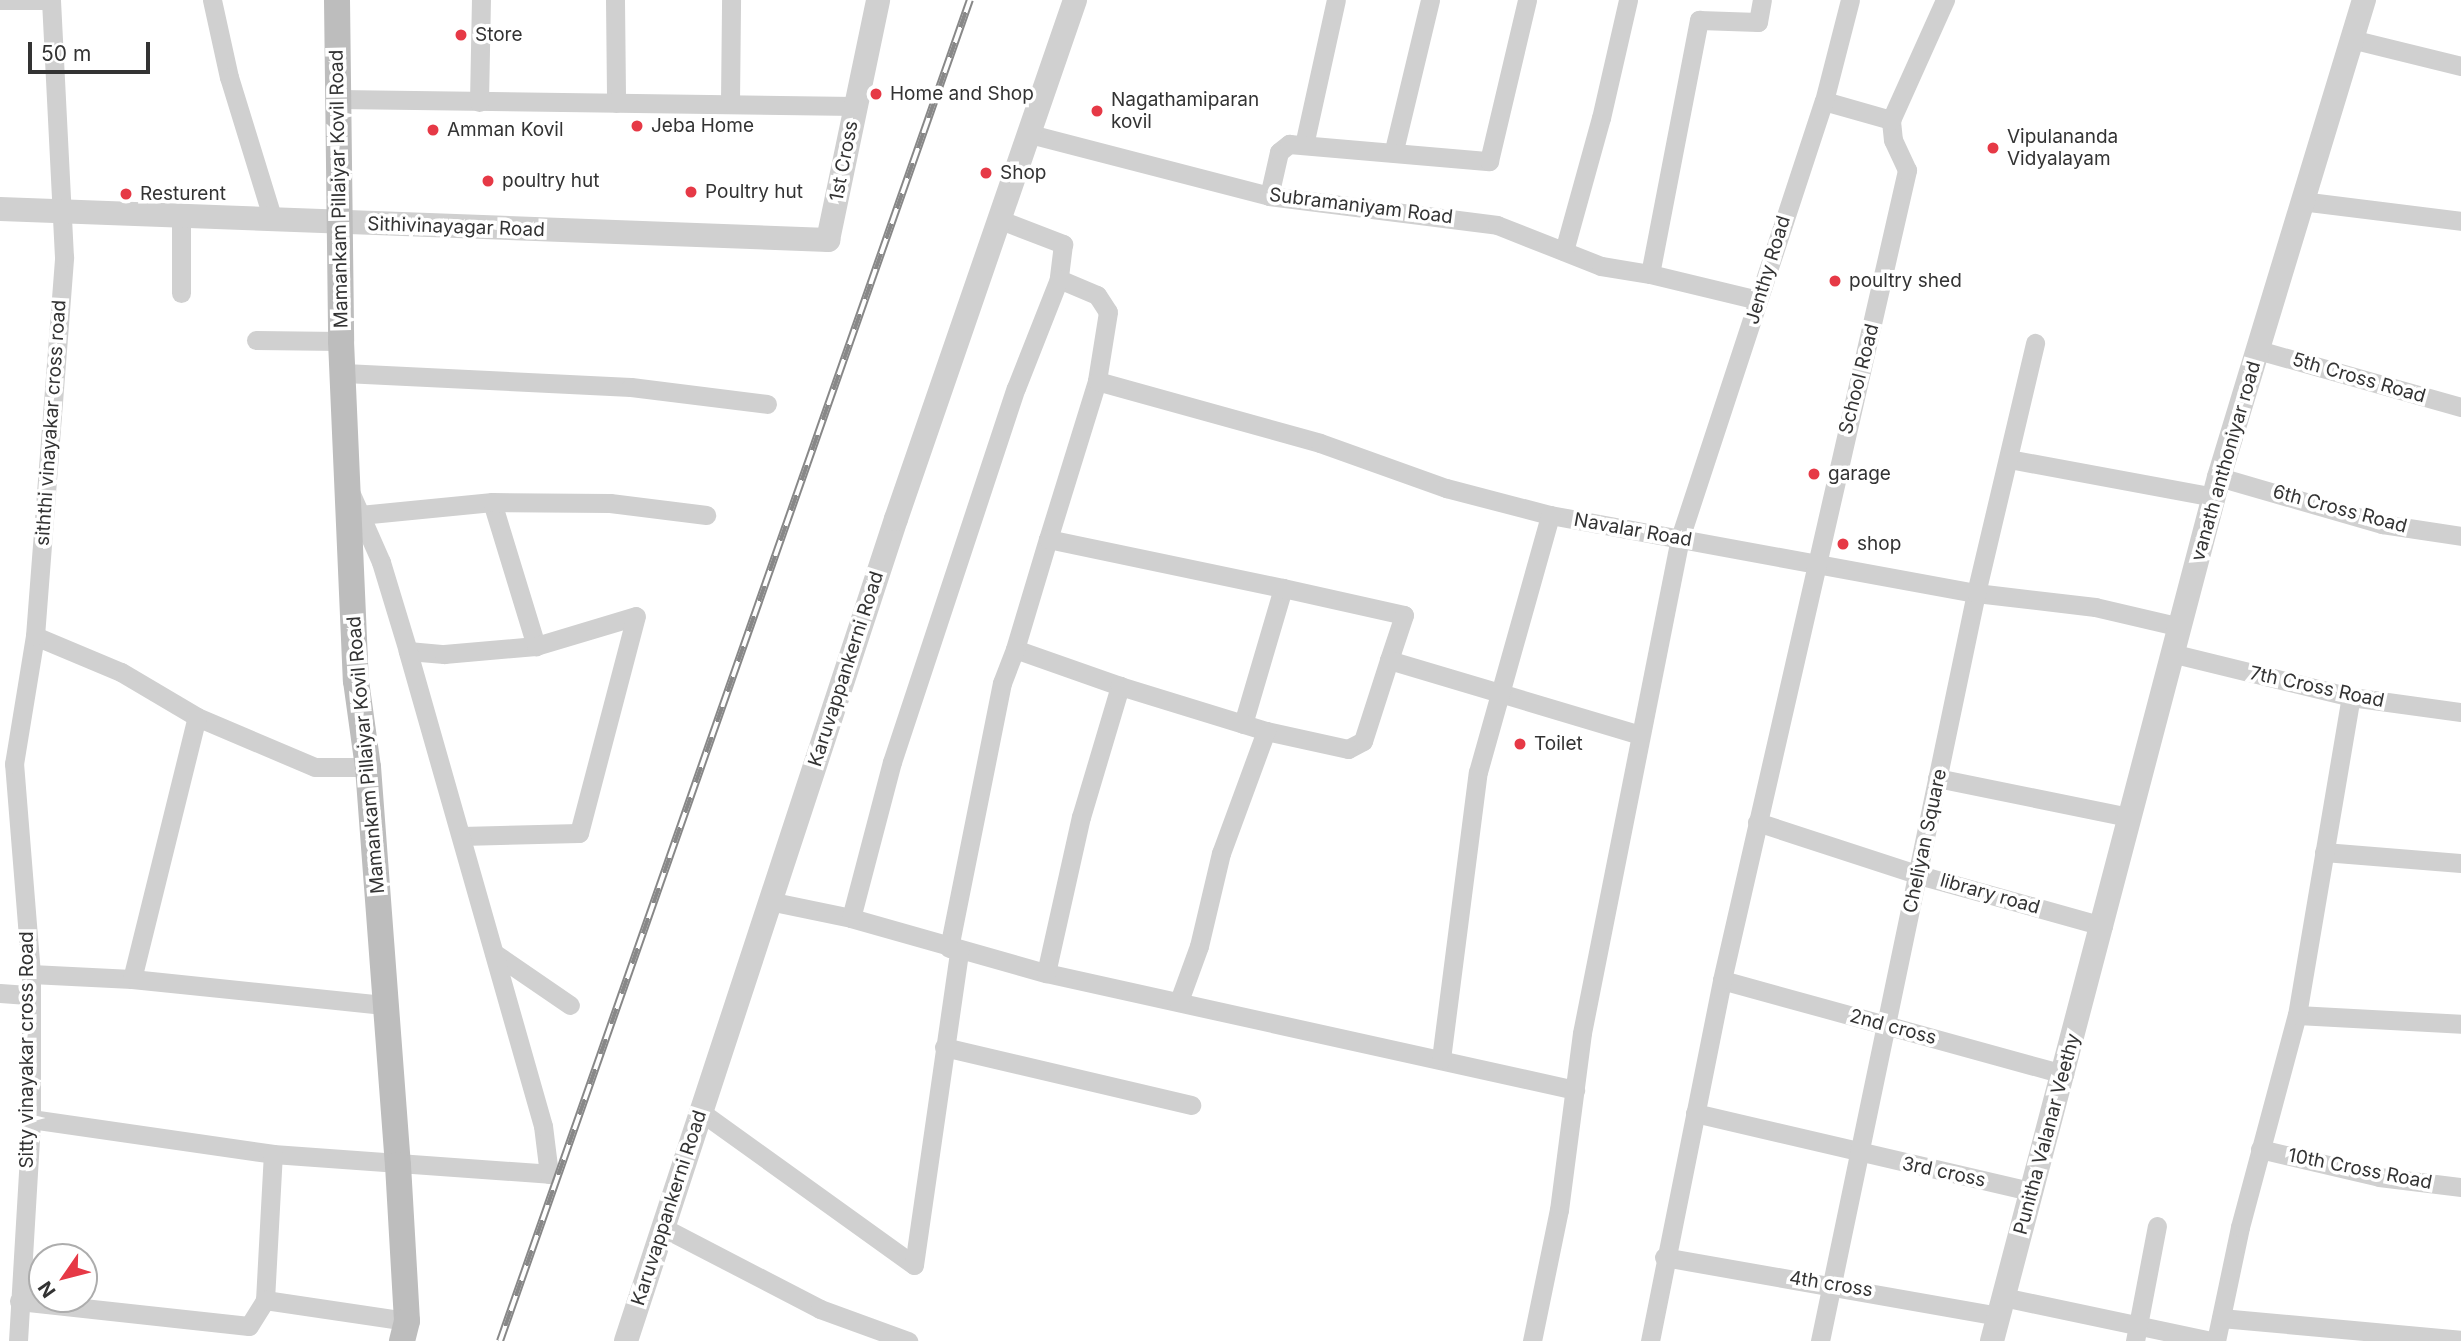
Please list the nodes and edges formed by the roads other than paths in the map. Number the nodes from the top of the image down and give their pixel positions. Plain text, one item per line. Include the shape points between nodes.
1 (51, 0) edge
2 (212, 0) edge
3 (338, 0) edge
4 (481, 0) edge
5 (615, 0) edge
6 (731, 0) edge
7 (878, 0) edge
8 (1075, 0) edge
9 (1336, 0) edge
10 (1430, 0) edge
11 (1527, 0) edge
12 (1628, 0) edge
13 (1762, 0) edge
14 (1850, 0) edge
15 (1945, 0) edge
16 (2364, 0) edge
17 (0, 1) edge
18 (2351, 38) junction
19 (2461, 66) edge
20 (338, 99) junction
21 (1824, 101) junction
22 (479, 102) junction
23 (730, 102) junction
24 (616, 103) junction
25 (855, 106) junction
26 (1891, 120) junction
27 (1030, 134) junction
28 (1304, 145) junction
29 (1394, 150) junction
30 (1269, 195) junction
31 (2301, 201) junction
32 (0, 209) edge
33 (61, 209) junction
34 (181, 216) junction
35 (998, 219) junction
36 (273, 220) junction
37 (2461, 220) edge
38 (341, 224) junction
39 (828, 240) joint
40 (1563, 251) junction
41 (1650, 274) junction
42 (1059, 279) junction
43 (181, 293) dead end
44 (1759, 300) junction
45 (256, 340) dead end
46 (341, 341) junction
47 (2035, 343) dead end
48 (2258, 350) junction
49 (344, 373) junction
50 (1097, 381) junction
51 (767, 404) dead end
52 (2461, 407) edge
53 (2009, 458) junction
54 (2217, 487) junction
55 (492, 502) junction
56 (356, 504) junction
57 (706, 515) dead end
58 (1550, 515) junction
59 (2461, 536) edge
60 (1680, 538) junction
61 (1048, 539) junction
62 (1815, 563) junction
63 (1283, 588) junction
64 (1976, 593) junction
65 (2181, 627) junction
66 (35, 636) junction
67 (536, 646) junction
68 (1015, 649) junction
69 (408, 651) junction
70 (2175, 654) junction
71 (1390, 660) junction
72 (1120, 687) junction
73 (1501, 695) junction
74 (2351, 697) junction
75 (2461, 712) edge
76 (197, 717) junction
77 (1243, 724) junction
78 (1266, 731) junction
79 (1638, 734) junction
80 (368, 767) junction
81 (1937, 778) junction
82 (2129, 817) junction
83 (1757, 822) junction
84 (461, 835) junction
85 (2324, 852) junction
86 (2461, 863) edge
87 (1919, 875) junction
88 (769, 901) junction
89 (851, 918) junction
90 (2103, 926) junction
91 (954, 950) junction
92 (494, 953) junction
93 (1046, 973) junction
94 (31, 974) junction
95 (132, 979) junction
96 (1722, 980) junction
97 (0, 993) edge
98 (31, 995) junction
99 (1179, 1001) junction
100 (384, 1005) junction
101 (570, 1005) dead end
102 (2297, 1015) junction
103 (2461, 1024) edge
104 (1884, 1025) junction
105 (944, 1047) junction
106 (1441, 1059) junction
107 (2064, 1074) junction
108 (1575, 1090) junction
109 (1191, 1105) dead end
110 (701, 1112) junction
111 (1695, 1113) junction
112 (31, 1119) junction
113 (2260, 1149) junction
114 (273, 1154) junction
115 (1856, 1154) junction
116 (398, 1165) junction
117 (2461, 1187) edge
118 (2031, 1191) junction
119 (2157, 1227) dead end
120 (664, 1228) junction
121 (1664, 1257) junction
122 (1831, 1284) junction
123 (19, 1300) junction
124 (265, 1300) junction
125 (2001, 1306) junction
126 (2221, 1318) junction
127 (404, 1331) edge
128 (2137, 1333) edge
129 (2461, 1340) edge
130 (18, 1341) edge
131 (626, 1341) edge
132 (908, 1341) edge
133 (1532, 1341) edge
134 (1650, 1341) edge
135 (1820, 1341) edge
136 (1992, 1341) edge
137 (2214, 1341) edge

1 - 17 street
1 - 33 street, siththi vinayakar cross road
2 - 36 street via 229,78
3 - 20 main road, Mamankam Pillaiyar Kovil Road
4 - 22 street
5 - 24 street
6 - 23 street
7 - 25 street, 1st Cross
8 - 27 street, Karuvappankerni Road
9 - 28 street
10 - 29 street
11 - 29 street via 1489,161
12 - 40 street
13 - 41 street via 1758,22 1699,20
14 - 21 street, Jenthy Road
15 - 26 street
16 - 18 street, vanath anthoniyar road
18 - 19 street
18 - 31 street, vanath anthoniyar road
20 - 22 street
20 - 38 main road, Mamankam Pillaiyar Kovil Road
21 - 26 street
21 - 44 street, Jenthy Road
22 - 24 street
23 - 24 street
23 - 25 street
25 - 39 street, 1st Cross
26 - 62 street, School Road via 1893,140 1907,170
27 - 30 street, Subramaniyam Road
27 - 35 street, Karuvappankerni Road
28 - 29 street
28 - 30 street via 1289,144 1279,152
30 - 40 street, Subramaniyam Road via 1497,225
31 - 37 street
31 - 48 street, vanath anthoniyar road
32 - 33 street, Sithivinayagar Road
33 - 34 street, Sithivinayagar Road
33 - 66 street, siththi vinayakar cross road via 64,257
34 - 36 street, Sithivinayagar Road
34 - 43 street
35 - 42 street via 1063,244
35 - 88 street, Karuvappankerni Road
36 - 38 street, Sithivinayagar Road
38 - 39 street, Sithivinayagar Road
38 - 46 main road, Mamankam Pillaiyar Kovil Road
40 - 41 street, Subramaniyam Road via 1601,266
41 - 44 street, Subramaniyam Road
42 - 50 street via 1097,295 1108,312
42 - 89 street via 1016,388 896,749
44 - 60 street, Jenthy Road
45 - 46 street
46 - 49 main road, Mamankam Pillaiyar Kovil Road
47 - 53 street, Cheliyan Square
48 - 52 street, 5th Cross Road
48 - 54 street, vanath anthoniyar road
49 - 51 street via 631,387
49 - 56 main road, Mamankam Pillaiyar Kovil Road
50 - 58 street, Navalar Road via 1320,443 1446,488
50 - 61 street
53 - 54 street, 6th Cross Road
53 - 64 street, Cheliyan Square
54 - 59 street, 6th Cross Road via 2382,524
54 - 65 street, vanath anthoniyar road
55 - 56 street
55 - 57 street via 610,503
55 - 67 street
56 - 69 street via 382,562
56 - 80 main road, Mamankam Pillaiyar Kovil Road via 356,681
58 - 60 street, Navalar Road
58 - 73 street
60 - 62 street, Navalar Road
60 - 79 street, Jenthy Road
61 - 63 street
61 - 68 street
62 - 64 street, Navalar Road
62 - 83 street, School Road
63 - 71 street via 1404,615
63 - 77 street
64 - 65 street, Navalar Road via 2095,607
64 - 81 street, Cheliyan Square
65 - 70 street, vanath anthoniyar road
66 - 76 street via 121,672
66 - 94 street, Sitty vinayakar cross Road via 14,764
67 - 69 street via 444,654
67 - 84 street via 636,616 579,833
68 - 72 street
68 - 91 street via 1002,683
69 - 84 street
70 - 74 street, 7th Cross Road
70 - 82 street, vanath anthoniyar road
71 - 73 street
71 - 78 street via 1363,741 1348,749
72 - 77 street
72 - 93 street via 1081,817
73 - 79 street
73 - 106 street via 1478,772
74 - 75 street, 7th Cross Road
74 - 85 street
76 - 80 street via 315,768
76 - 95 street
77 - 78 street
78 - 99 street via 1221,853 1199,946
79 - 108 street, Jenthy Road
80 - 100 main road, Mamankam Pillaiyar Kovil Road
81 - 82 street
81 - 87 street, Cheliyan Square
82 - 90 street, vanath anthoniyar road
83 - 87 street, library road
83 - 96 street, School Road
84 - 92 street
85 - 86 street
85 - 102 street
87 - 90 street, library road
87 - 104 street, Cheliyan Square
88 - 89 street
88 - 110 street, Karuvappankerni Road
89 - 91 street
90 - 107 street, Punitha Valanar Veethy
91 - 93 street
91 - 105 street
92 - 101 street
92 - 116 street via 543,1126 549,1174
93 - 99 street
94 - 95 street
94 - 98 street, Sitty vinayakar cross Road
95 - 100 street
96 - 104 street, 2nd cross
96 - 111 street, School Road
97 - 98 street
98 - 112 street, Sitty vinayakar cross Road
99 - 106 street
100 - 116 main road, Mamankam Pillaiyar Kovil Road
102 - 103 street
102 - 113 street
104 - 107 street, 2nd cross
104 - 115 street, Cheliyan Square
105 - 109 street
105 - 110 street via 939,1114 914,1265
106 - 108 street
107 - 118 street, Punitha Valanar Veethy
108 - 133 street, Jenthy Road via 1559,1210
110 - 120 street, Karuvappankerni Road
111 - 115 street, 3rd cross
111 - 121 street, School Road
112 - 114 street
112 - 123 street, Sitty vinayakar cross Road
113 - 117 street, 10th Cross Road via 2379,1177
113 - 126 street
114 - 116 street
114 - 124 street
115 - 118 street, 3rd cross
115 - 122 street, Cheliyan Square
116 - 127 main road, Mamankam Pillaiyar Kovil Road
118 - 125 street, Punitha Valanar Veethy
119 - 128 street
120 - 131 street, Karuvappankerni Road
120 - 132 street via 820,1309
121 - 122 street, 4th cross
121 - 134 street, School Road
122 - 125 street, 4th cross
122 - 135 street, Cheliyan Square
123 - 124 street via 249,1326
123 - 130 street, Sitty vinayakar cross Road
124 - 127 street
125 - 128 street, 4th cross
125 - 136 street, Punitha Valanar Veethy
126 - 129 street
126 - 137 street
128 - 137 street, 4th cross

